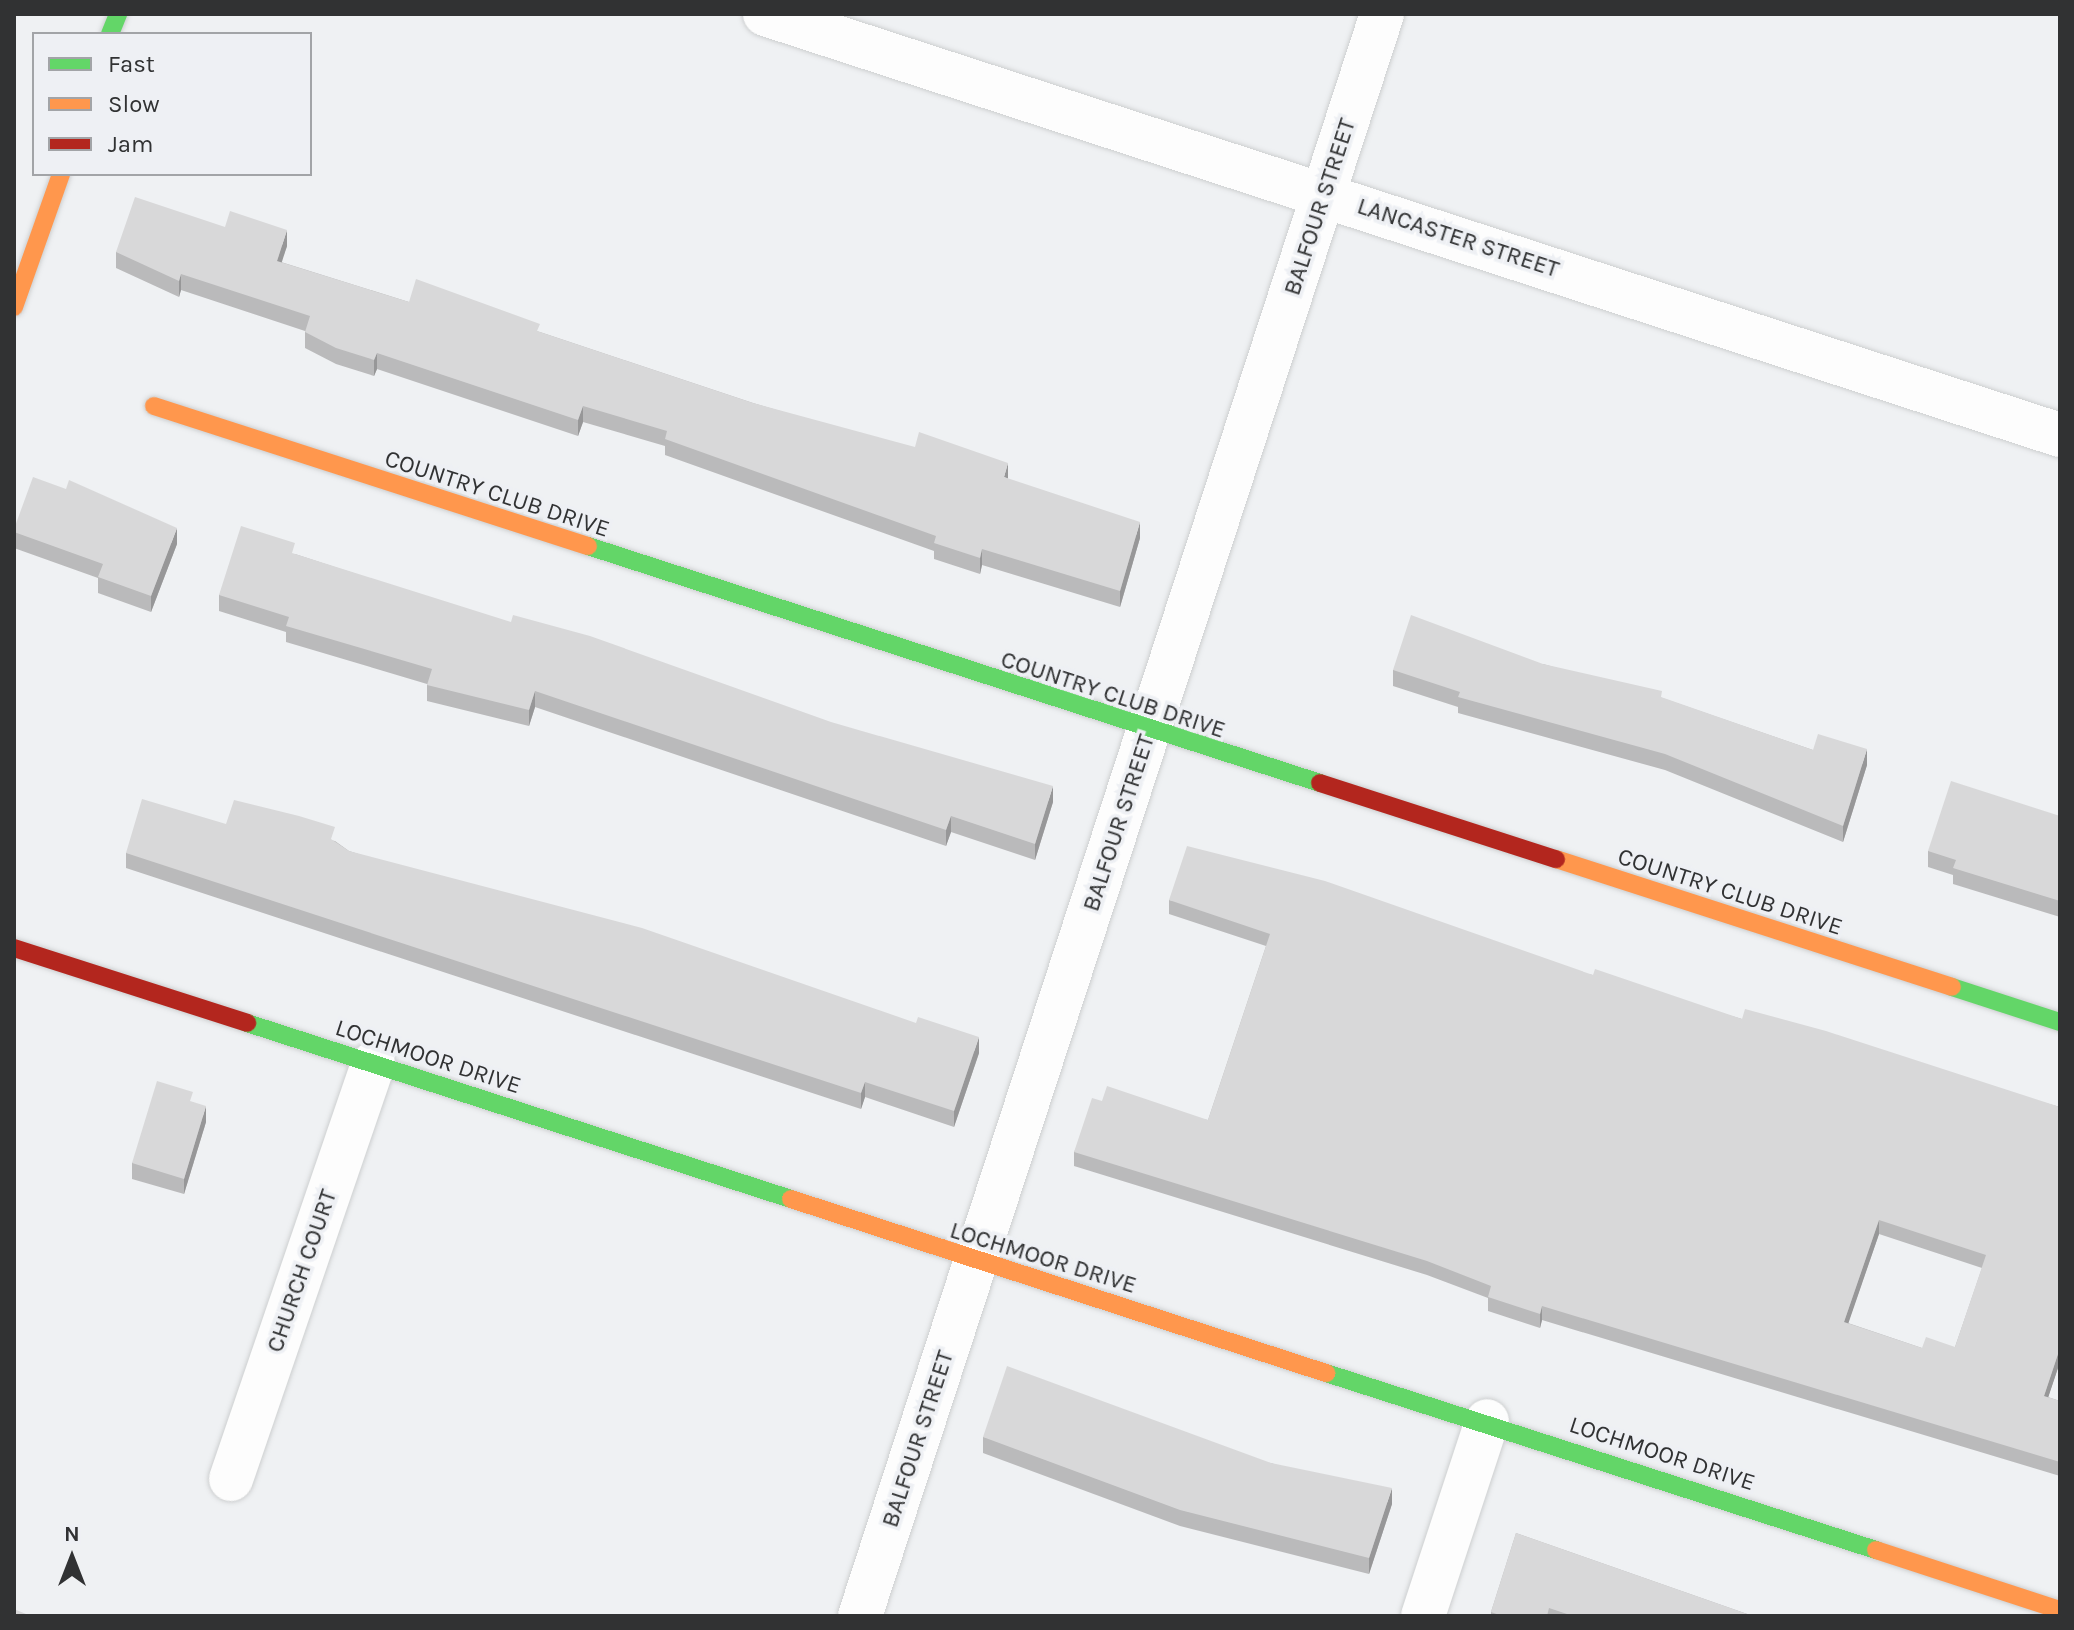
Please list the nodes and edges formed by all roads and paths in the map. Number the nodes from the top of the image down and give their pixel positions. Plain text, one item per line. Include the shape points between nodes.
1 (765, 14) edge
2 (1382, 14) edge
3 (60, 176) edge
4 (1324, 194) junction
5 (14, 307) edge
6 (154, 406) dead end
7 (2060, 435) edge
8 (1149, 732) junction
9 (14, 948) edge
10 (2060, 1022) edge
11 (373, 1064) junction
12 (976, 1263) junction
13 (1487, 1421) junction
14 (231, 1479) dead end
15 (865, 1601) edge
16 (2060, 1610) edge
17 (1423, 1616) edge

1 - 4 street, LANCASTER STREET
2 - 4 street, BALFOUR STREET
3 - 5 street
4 - 7 street, LANCASTER STREET
4 - 8 street, BALFOUR STREET
6 - 8 street, COUNTRY CLUB DRIVE
8 - 10 street, COUNTRY CLUB DRIVE
8 - 12 street, BALFOUR STREET
9 - 11 street, LOCHMOOR DRIVE
11 - 12 street, LOCHMOOR DRIVE
11 - 14 street, CHURCH COURT
12 - 13 street, LOCHMOOR DRIVE
12 - 15 street, BALFOUR STREET
13 - 16 street, LOCHMOOR DRIVE
13 - 17 street

